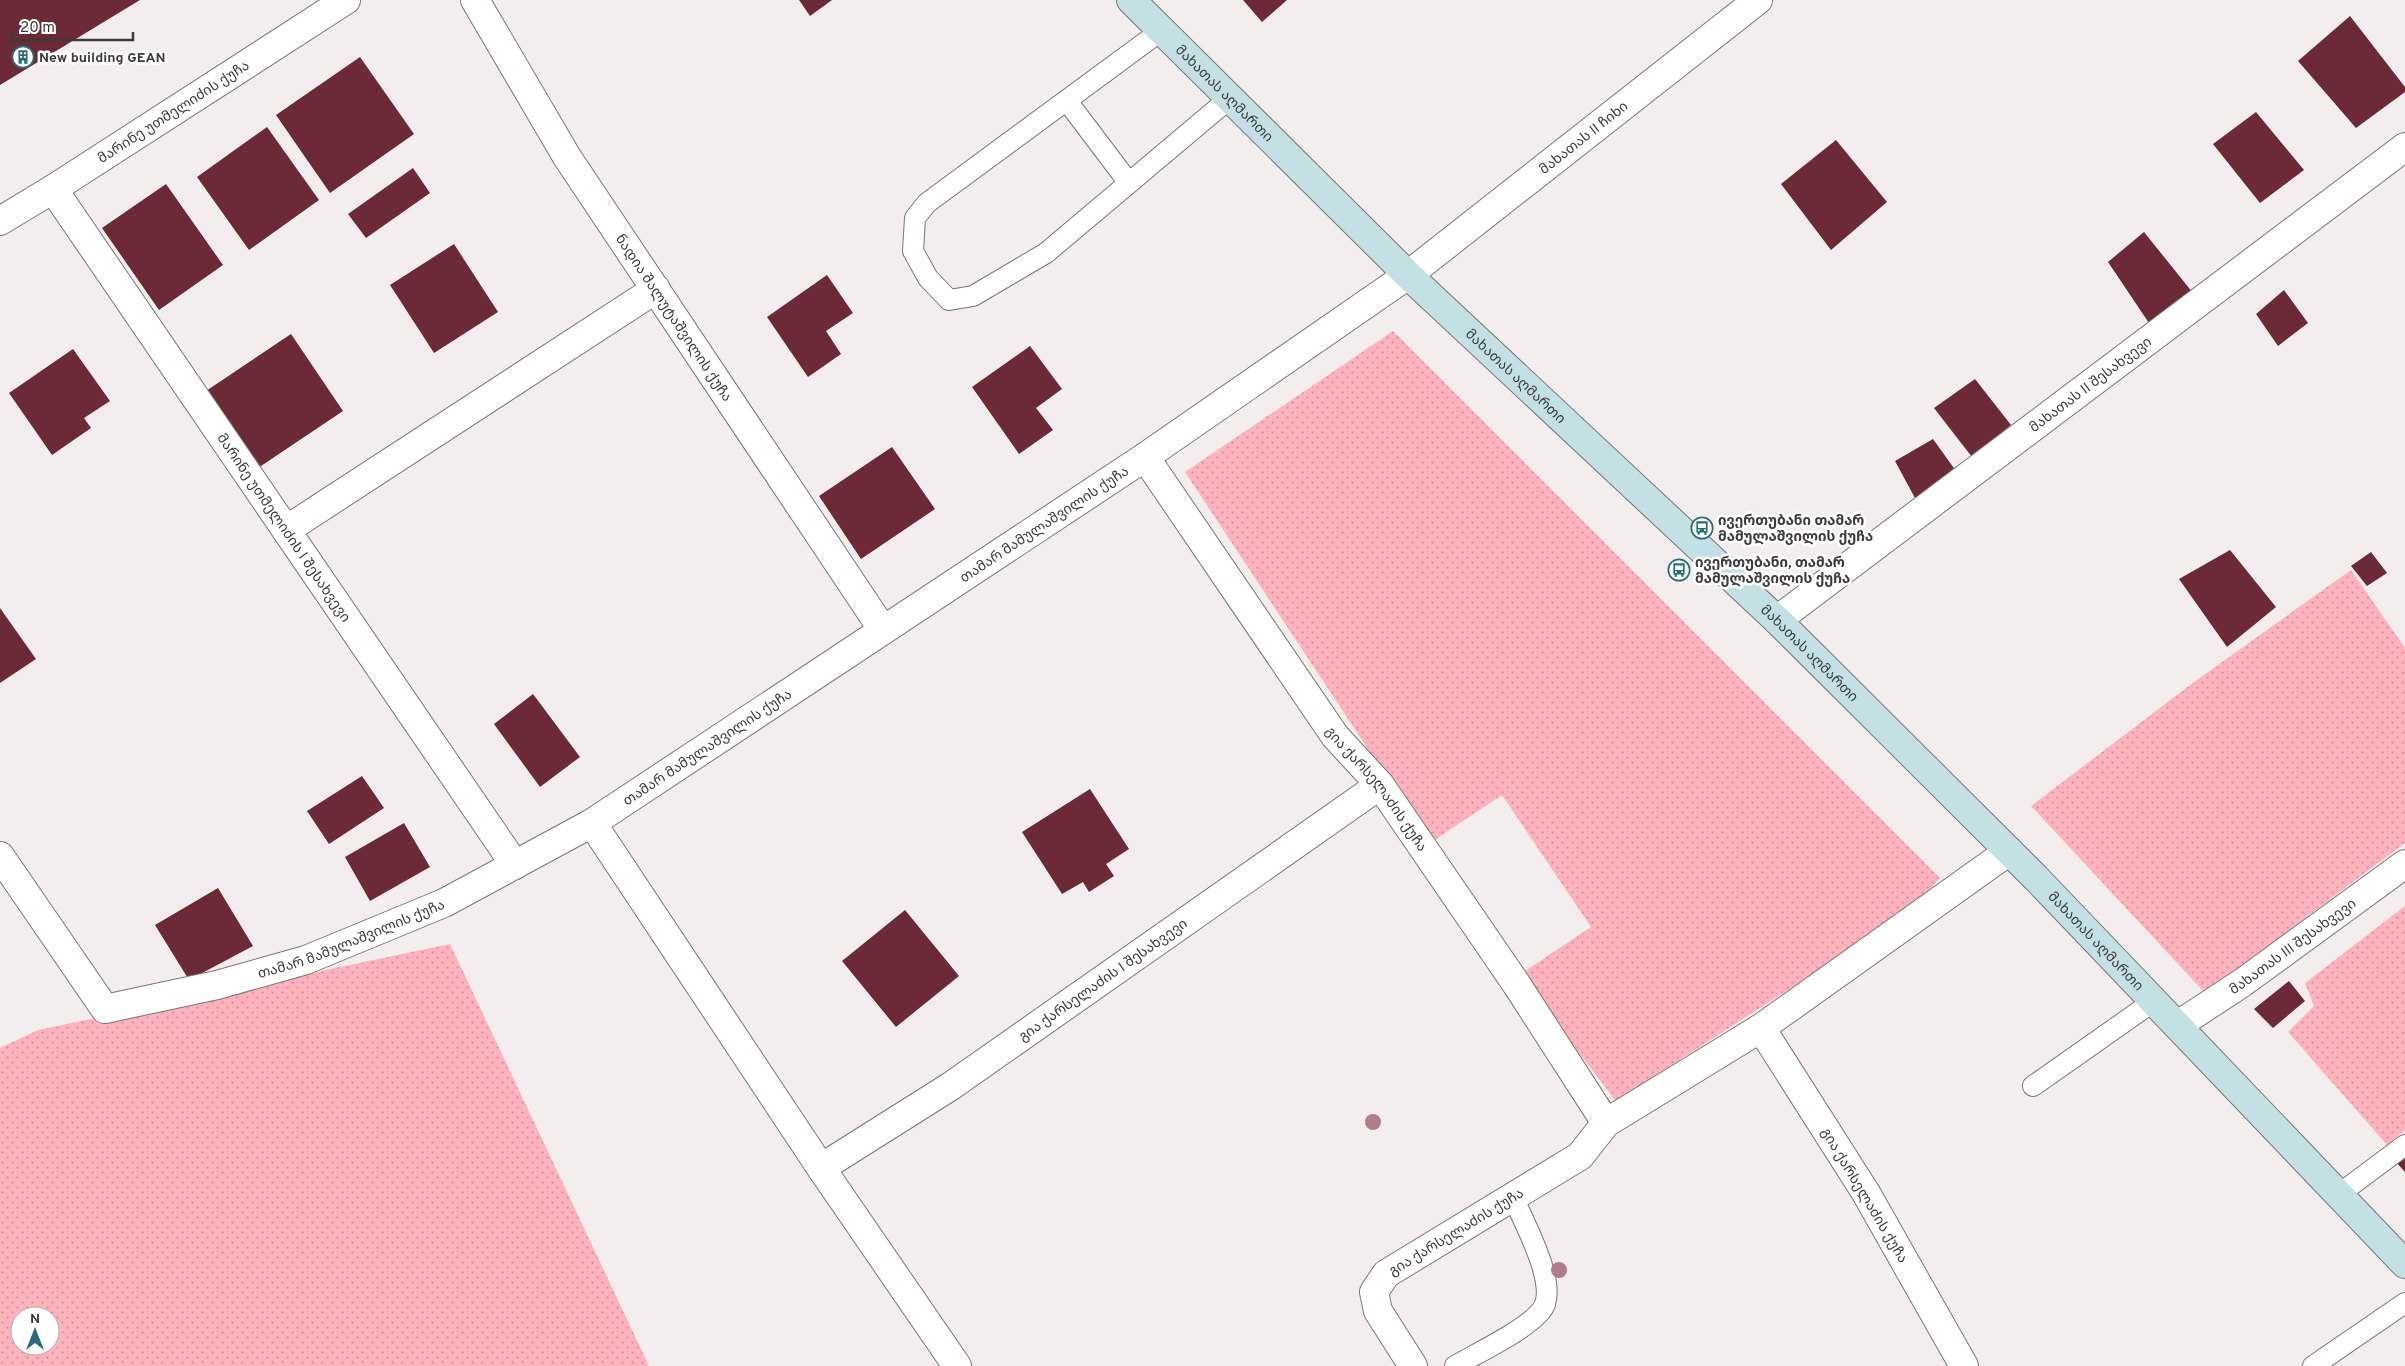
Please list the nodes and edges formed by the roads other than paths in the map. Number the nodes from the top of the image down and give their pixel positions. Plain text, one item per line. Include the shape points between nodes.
1 (346, 0) edge
2 (475, 0) edge
3 (1131, 0) edge
4 (1758, 0) edge
5 (1162, 30) junction
6 (1230, 98) junction
7 (1067, 101) junction
8 (2405, 147) edge
9 (1129, 183) junction
10 (53, 189) junction
11 (0, 221) edge
12 (1408, 275) junction
13 (656, 289) junction
14 (1146, 457) junction
15 (286, 530) junction
16 (1777, 620) junction
17 (883, 630) junction
18 (1380, 785) junction
19 (592, 823) junction
20 (2009, 851) junction
21 (0, 856) edge
22 (2405, 864) edge
23 (515, 865) junction
24 (2154, 1001) junction
25 (2178, 1025) junction
26 (1761, 1028) junction
27 (2033, 1086) dead end
28 (1606, 1123) junction
29 (2405, 1145) edge
30 (821, 1168) junction
31 (2338, 1195) junction
32 (1513, 1197) junction
33 (2405, 1264) edge
34 (2405, 1303) edge
35 (957, 1366) edge
36 (1413, 1366) edge
37 (1454, 1366) edge
38 (1964, 1366) edge
39 (2313, 1366) edge

1 - 10 street, მარინე უთმელიძის ქუჩა
2 - 13 street, ნადია შალუტაშვილის ქუჩა via 567,157
3 - 5 main road, მახათას აღმართი
4 - 12 street, მახათას II ჩიხი
5 - 6 main road, მახათას აღმართი
5 - 7 lane
6 - 9 lane
6 - 12 main road, მახათას აღმართი
7 - 9 lane
7 - 9 lane via 927,204 915,218 913,251 928,278 949,300 973,296 1046,253
8 - 16 street, მახათას II შესახვევი
10 - 11 street, მარინე უთმელიძის ქუჩა
10 - 15 street, მარინე უთმელიძის I შესახვევი
12 - 14 street, თამარ მამულაშვილის ქუჩა
12 - 16 main road, მახათას აღმართი
13 - 15 street
13 - 17 street, ნადია შალუტაშვილის ქუჩა
14 - 17 street, თამარ მამულაშვილის ქუჩა
14 - 18 street, გია ქარსელაძის ქუჩა via 1335,736
15 - 23 street, მარინე უთმელიძის I შესახვევი
16 - 20 main road, მახათას აღმართი
17 - 19 street, თამარ მამულაშვილის ქუჩა
18 - 28 street, გია ქარსელაძის ქუჩა via 1517,985
18 - 30 street, გია ქარსელაძის I შესახვევი via 951,1086
19 - 23 street, თამარ მამულაშვილის ქუჩა
19 - 30 street
20 - 24 main road, მახათას აღმართი
20 - 26 street, გია ქარსელაძის ქუჩა
21 - 23 street, თამარ მამულაშვილის ქუჩა via 105,1009 217,985 306,960 444,902
22 - 25 street, მახათას III შესახვევი via 2242,983
24 - 25 main road, მახათას აღმართი
24 - 27 lane
25 - 31 main road, მახათას აღმართი
26 - 28 street, გია ქარსელაძის ქუჩა
26 - 38 street, გია ქარსელაძის ქუჩა via 1866,1193
28 - 32 street, გია ქარსელაძის ქუჩა via 1580,1156
29 - 31 lane
30 - 35 street
31 - 33 main road, მახათას აღმართი
32 - 36 street, გია ქარსელაძის ქუჩა via 1386,1274 1374,1292 1378,1311
32 - 37 lane via 1546,1278 1548,1294 1542,1310 1525,1325
34 - 39 lane

